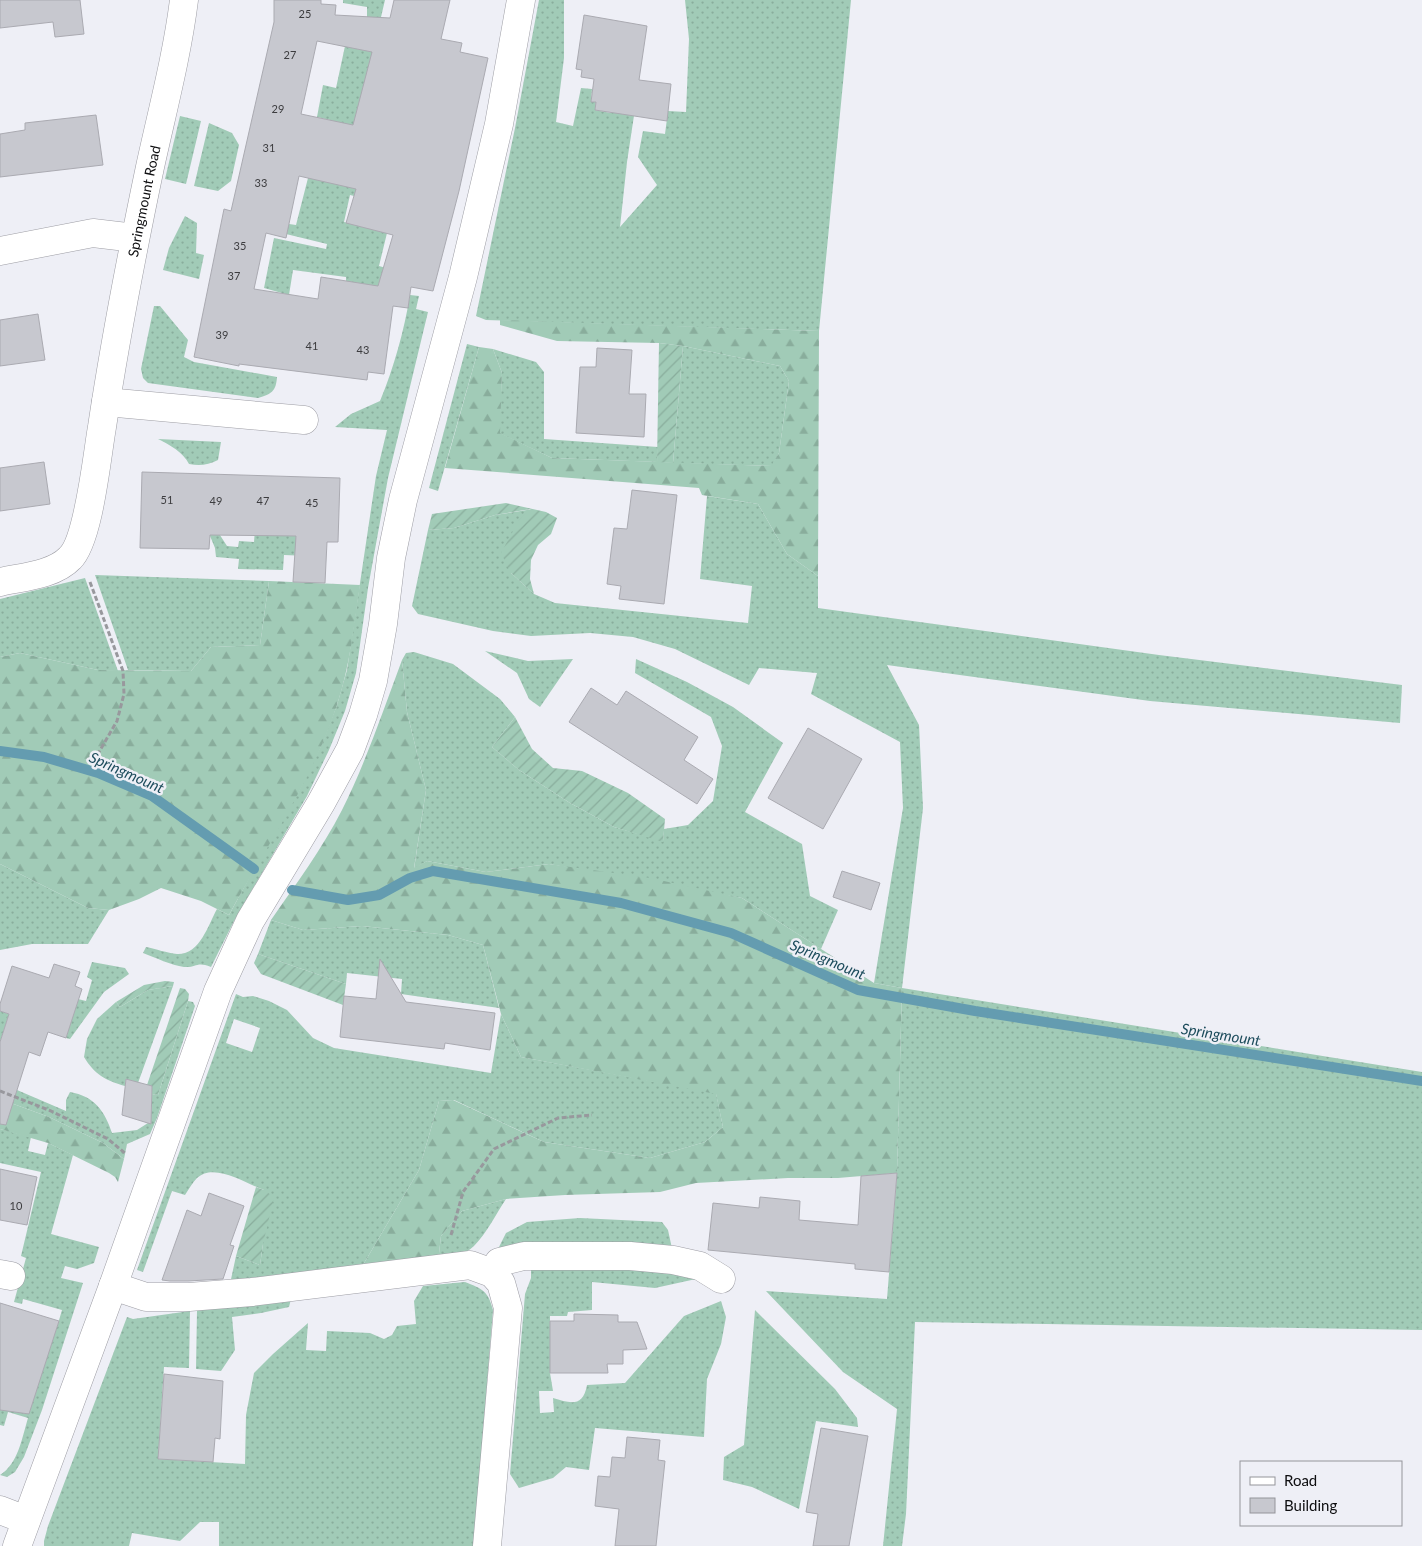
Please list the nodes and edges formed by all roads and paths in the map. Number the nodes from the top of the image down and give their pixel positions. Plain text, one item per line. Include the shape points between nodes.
1 (184, 0) edge
2 (521, 0) edge
3 (135, 238) junction
4 (0, 251) edge
5 (106, 402) junction
6 (304, 420) dead end
7 (0, 582) edge
8 (99, 603) dead end
9 (99, 752) dead end
10 (0, 1091) edge
11 (592, 1115) dead end
12 (130, 1157) dead end
13 (450, 1239) dead end
14 (492, 1272) junction
15 (721, 1279) dead end
16 (113, 1286) junction
17 (0, 1510) edge
18 (26, 1520) junction
19 (17, 1546) edge
20 (487, 1546) edge

1 - 3 street, Springmount Road
2 - 16 street via 499,124 466,268 403,500 373,681 363,715 350,750 250,921 218,991
3 - 4 street via 92,233
3 - 5 street, Springmount Road
5 - 6 street
5 - 7 street, Springmount Road via 82,537 71,558 50,571
8 - 9 path via 123,671 124,694 117,721
10 - 12 path via 108,1139
11 - 13 path via 558,1118 494,1149 463,1192
14 - 15 street via 499,1262 524,1256 597,1255 672,1260 700,1266
14 - 16 street via 470,1265 189,1297 146,1296
14 - 20 street via 501,1283 508,1308
16 - 18 street
17 - 18 street
18 - 19 street

